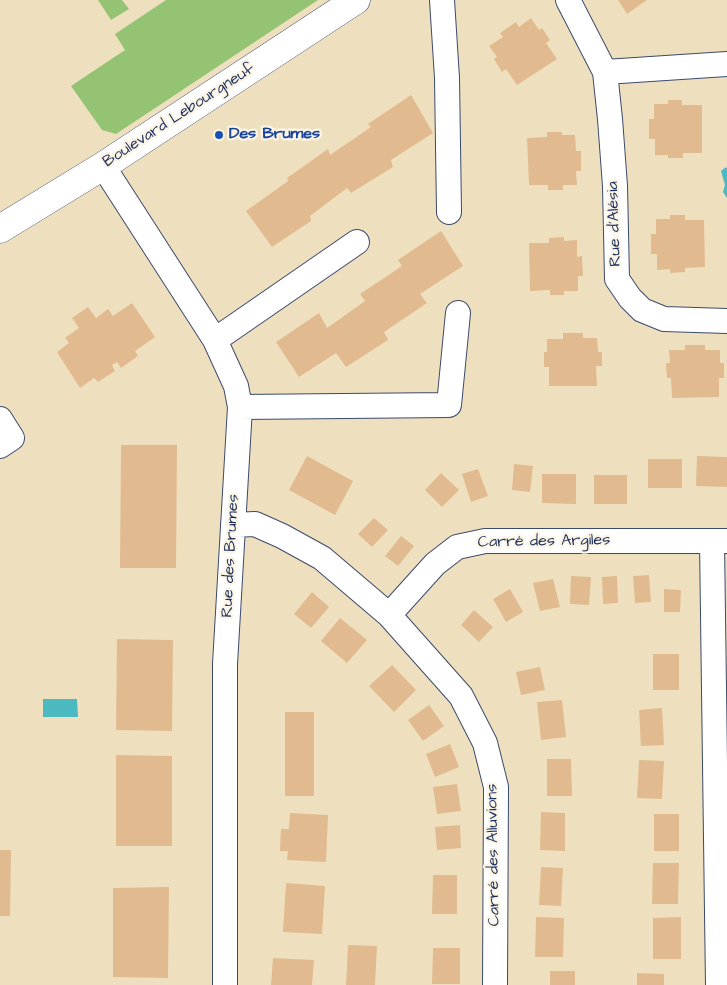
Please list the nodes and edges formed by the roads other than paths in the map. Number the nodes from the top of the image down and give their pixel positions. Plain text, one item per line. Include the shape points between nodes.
1 (356, 0) edge
2 (442, 0) edge
3 (568, 0) edge
4 (727, 64) edge
5 (605, 72) junction
6 (103, 166) junction
7 (449, 212) dead end
8 (0, 229) edge
9 (357, 242) dead end
10 (458, 313) dead end
11 (727, 321) edge
12 (215, 340) junction
13 (240, 407) junction
14 (0, 419) edge
15 (0, 446) edge
16 (233, 525) junction
17 (720, 541) edge
18 (389, 615) junction
19 (225, 985) edge
20 (495, 985) edge
21 (718, 985) edge

1 - 6 main road, Boulevard Lebourgneuf
2 - 7 street
3 - 5 street, Rue d'Alésia
4 - 5 street
5 - 11 street, Rue d'Alésia via 615,186 617,279 642,310 664,319
6 - 8 main road, Boulevard Lebourgneuf
6 - 12 street, Rue des Brumes
9 - 12 street
10 - 13 street via 449,405
12 - 13 street, Rue des Brumes via 236,386
13 - 16 street, Rue des Brumes
14 - 15 street via 12,438
16 - 18 street, Carré des Alluvions via 255,524 322,558
16 - 19 street, Rue des Brumes via 225,664
17 - 18 street, Carré des Argiles via 485,540 457,547 435,564
17 - 21 street
18 - 20 street, Carré des Alluvions via 461,696 485,743 496,787

